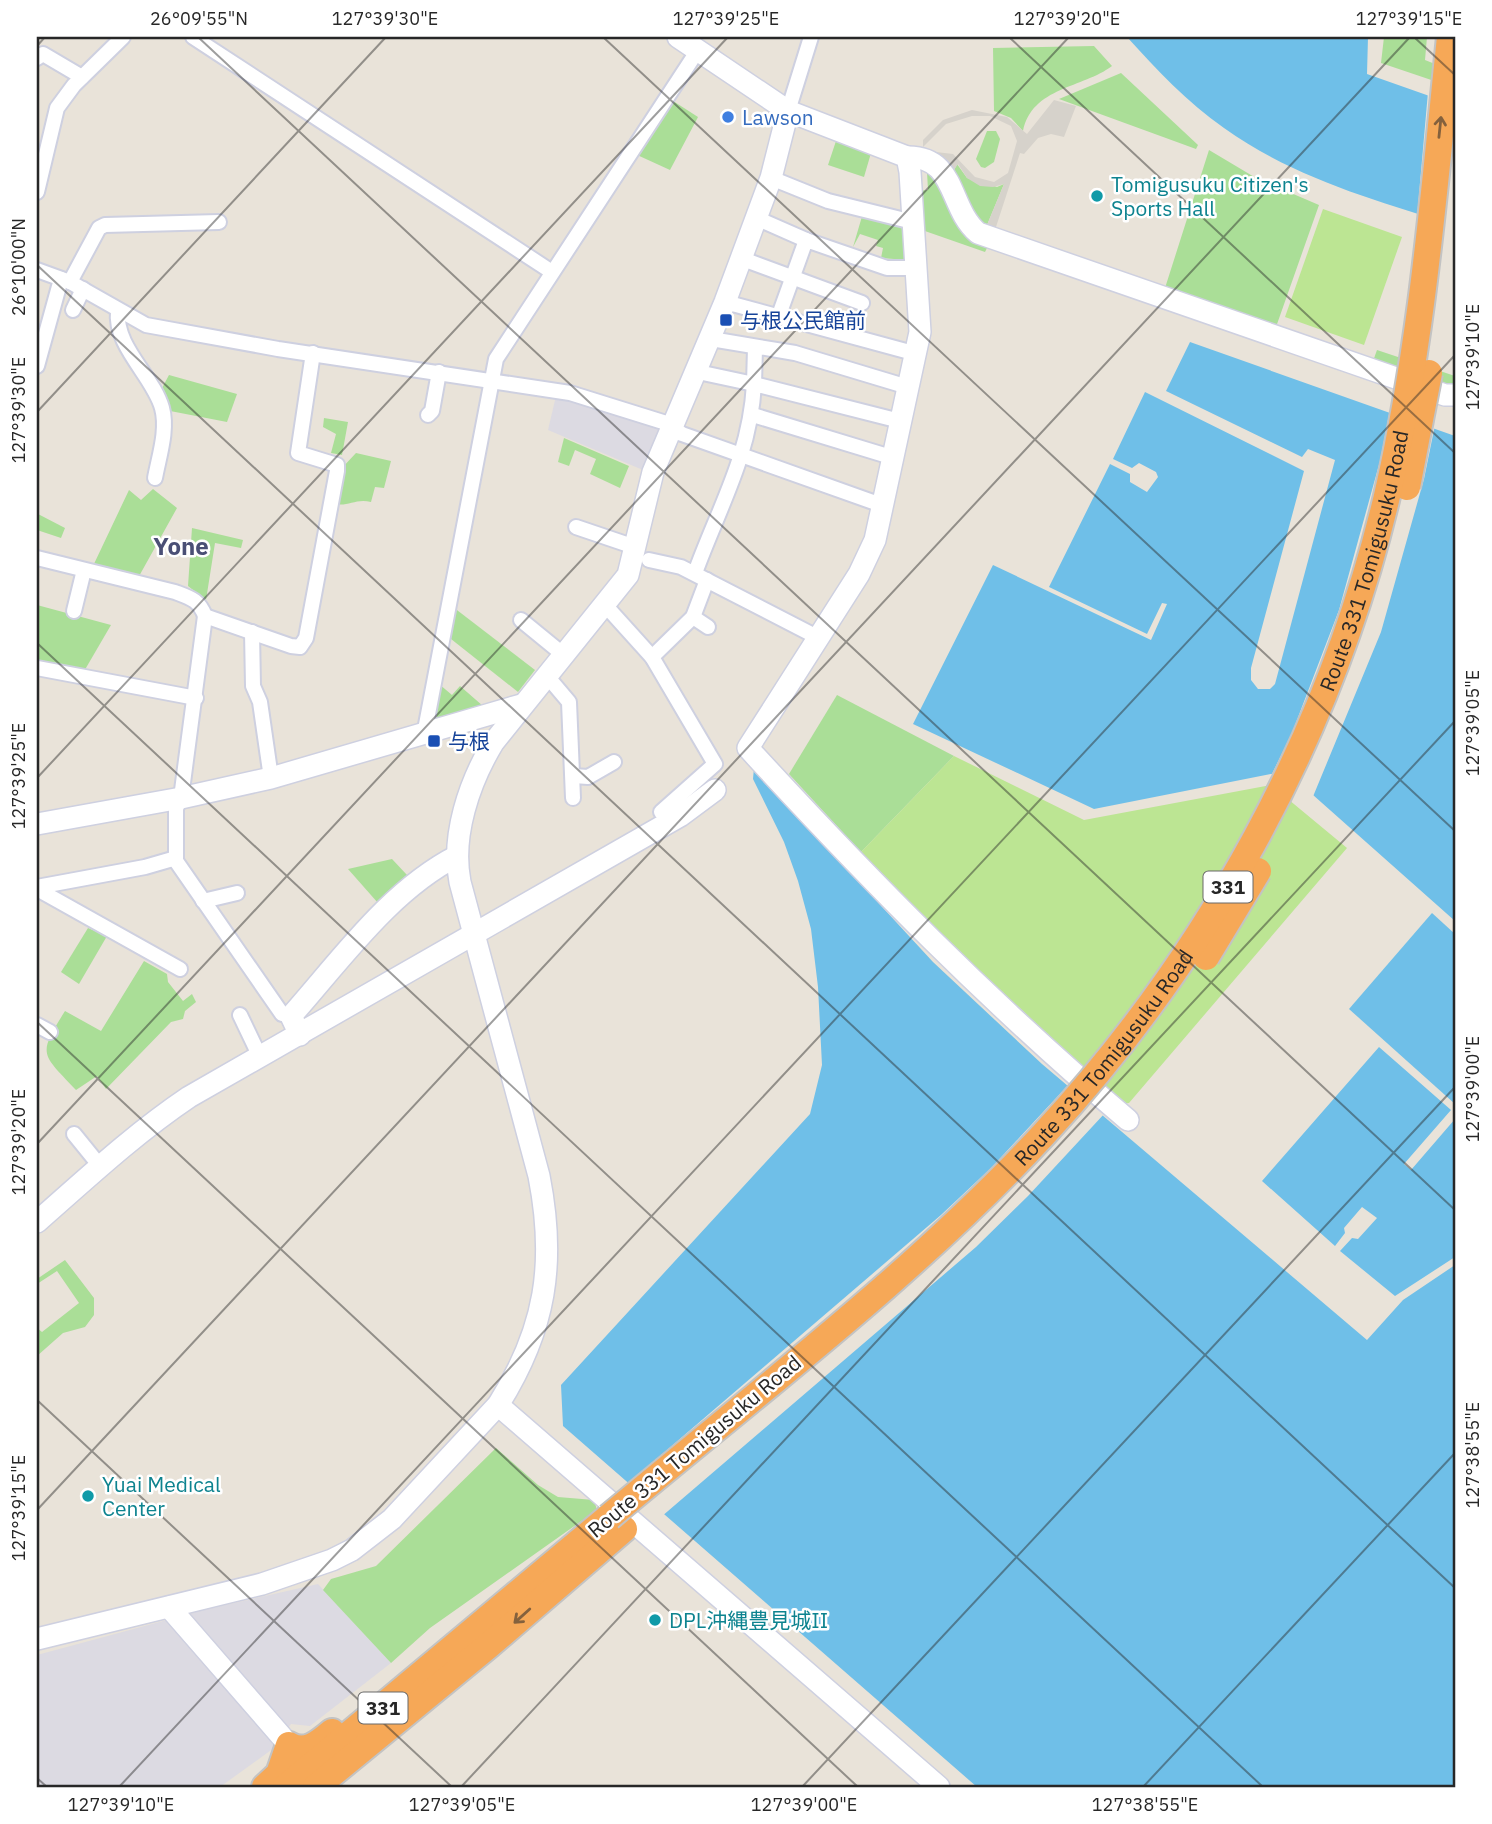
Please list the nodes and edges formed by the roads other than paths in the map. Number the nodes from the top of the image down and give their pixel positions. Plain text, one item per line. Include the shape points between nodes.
1 (123, 37) edge
2 (193, 37) edge
3 (678, 37) edge
4 (811, 37) edge
5 (1450, 37) edge
6 (698, 50) junction
7 (39, 52) edge
8 (82, 77) junction
9 (788, 111) junction
10 (1455, 153) edge
11 (907, 157) junction
12 (771, 178) junction
13 (37, 192) edge
14 (756, 218) junction
15 (219, 222) dead end
16 (913, 222) junction
17 (806, 240) junction
18 (740, 258) junction
19 (916, 268) junction
20 (37, 270) edge
21 (552, 272) junction
22 (792, 278) junction
23 (71, 283) junction
24 (725, 302) junction
25 (862, 303) dead end
26 (73, 310) dead end
27 (118, 311) junction
28 (779, 315) junction
29 (710, 339) junction
30 (755, 348) junction
31 (313, 354) junction
32 (917, 354) junction
33 (37, 366) edge
34 (439, 372) junction
35 (698, 372) junction
36 (491, 380) junction
37 (754, 384) junction
38 (908, 387) junction
39 (1455, 395) edge
40 (428, 415) dead end
41 (752, 415) junction
42 (900, 421) junction
43 (672, 426) junction
44 (744, 455) junction
45 (891, 457) junction
46 (155, 478) dead end
47 (885, 502) junction
48 (576, 527) dead end
49 (642, 553) junction
50 (37, 558) edge
51 (84, 570) junction
52 (701, 576) junction
53 (606, 606) junction
54 (74, 611) dead end
55 (205, 616) junction
56 (693, 617) junction
57 (521, 620) dead end
58 (708, 627) dead end
59 (252, 632) junction
60 (819, 638) junction
61 (565, 656) junction
62 (652, 657) junction
63 (37, 668) edge
64 (547, 676) junction
65 (196, 698) junction
66 (521, 705) junction
67 (456, 725) junction
68 (424, 735) junction
69 (493, 743) junction
70 (614, 762) dead end
71 (574, 776) junction
72 (271, 778) junction
73 (715, 790) dead end
74 (181, 798) junction
75 (573, 798) dead end
76 (661, 812) dead end
77 (37, 824) edge
78 (457, 856) junction
79 (176, 858) junction
80 (37, 888) edge
81 (237, 893) dead end
82 (203, 901) junction
83 (474, 934) junction
84 (180, 969) dead end
85 (240, 1015) dead end
86 (37, 1025) edge
87 (295, 1026) junction
88 (50, 1032) dead end
89 (260, 1057) junction
90 (1128, 1120) dead end
91 (74, 1133) dead end
92 (100, 1166) junction
93 (37, 1222) edge
94 (498, 1405) junction
95 (616, 1523) junction
96 (169, 1606) junction
97 (483, 1636) junction
98 (37, 1639) edge
99 (289, 1745) junction
100 (265, 1787) edge
101 (286, 1787) edge
102 (316, 1787) edge
103 (345, 1787) edge
104 (939, 1787) edge

1 - 8 street
2 - 21 street
3 - 6 street
4 - 9 street
95 -> 5 highway, Route 331 Tomigusuku Road / 331, bridge via 928,1247 1043,1135 1150,1006 1244,860 1320,702 1353,614 1387,496 1416,343
6 - 9 street
6 - 21 street
7 - 8 street
8 - 13 street via 57,108
9 - 11 street
9 - 12 street
10 - 95 highway, Route 331 Tomigusuku Road / 331, bridge via 1443,282 1421,419 1392,543 1370,617 1324,738 1262,865 1231,917 1140,1048 997,1207 833,1353
11 - 16 street
11 - 39 street via 922,157 942,172 963,219 978,233 1445,396
12 - 14 street
12 - 16 street via 828,201
14 - 17 street
14 - 18 street
15 - 23 street via 105,225 99,228
16 - 19 street
17 - 19 street via 887,268
17 - 22 street
18 - 22 street
18 - 24 street
19 - 32 street
20 - 23 street
21 - 36 street via 496,359
22 - 25 street
22 - 28 street
23 - 26 street
23 - 27 street
23 - 33 street
24 - 28 street
24 - 29 street
27 - 31 street via 146,325
27 - 46 street via 126,343 162,409 164,425
28 - 32 street
29 - 30 street
29 - 35 street
30 - 37 street
30 - 38 street via 795,353
31 - 34 street
31 - 59 street via 298,453 337,465 337,471 306,638 300,647
32 - 38 street
34 - 36 street
34 - 40 street
35 - 37 street
35 - 43 street
36 - 43 street via 604,401
36 - 68 street
37 - 41 street
37 - 42 street
38 - 42 street
41 - 44 street
41 - 45 street
42 - 45 street
43 - 44 street via 682,434
43 - 49 street via 653,472
44 - 47 street via 873,502
44 - 52 street
45 - 47 street
47 - 60 street via 868,557
48 - 49 street
49 - 52 street
49 - 53 street
50 - 51 street
51 - 54 street
51 - 55 street via 195,599
52 - 56 street
52 - 60 street
53 - 61 street
53 - 62 street
55 - 59 street
55 - 65 street
56 - 58 street
56 - 62 street
57 - 61 street
59 - 72 street via 253,686 260,702
60 - 90 street via 748,748 870,881 979,990
61 - 64 street
62 - 76 street via 715,764
63 - 65 street
64 - 66 street
64 - 71 street via 569,702
65 - 74 street
66 - 67 street
66 - 69 street
67 - 68 street
67 - 69 street
68 - 72 street
69 - 78 street via 471,790
70 - 71 street via 588,776
71 - 75 street
72 - 74 street
73 - 83 street via 680,816
74 - 77 street
74 - 79 street via 176,808
78 - 83 street
78 - 87 street via 431,870 399,898
79 - 80 street
79 - 82 street
80 - 84 street
81 - 82 street
82 - 87 street
83 - 87 street
83 - 94 street via 539,1176 548,1234 541,1311 524,1358
85 - 89 street
86 - 88 street
87 - 89 street
89 - 92 street via 161,1116
91 - 92 street
92 - 93 street
94 - 96 street via 392,1519 352,1550 286,1578
94 - 104 street
95 - 97 highway, Route 331 Tomigusuku Road / 331
96 - 98 street
96 - 99 street
97 - 99 highway via 407,1669 308,1749
97 - 101 highway, Route 331 Tomigusuku Road / 331
97 - 102 highway, Route 331 Tomigusuku Road / 331
97 - 103 highway via 473,1670 456,1689
99 - 100 highway via 279,1774

